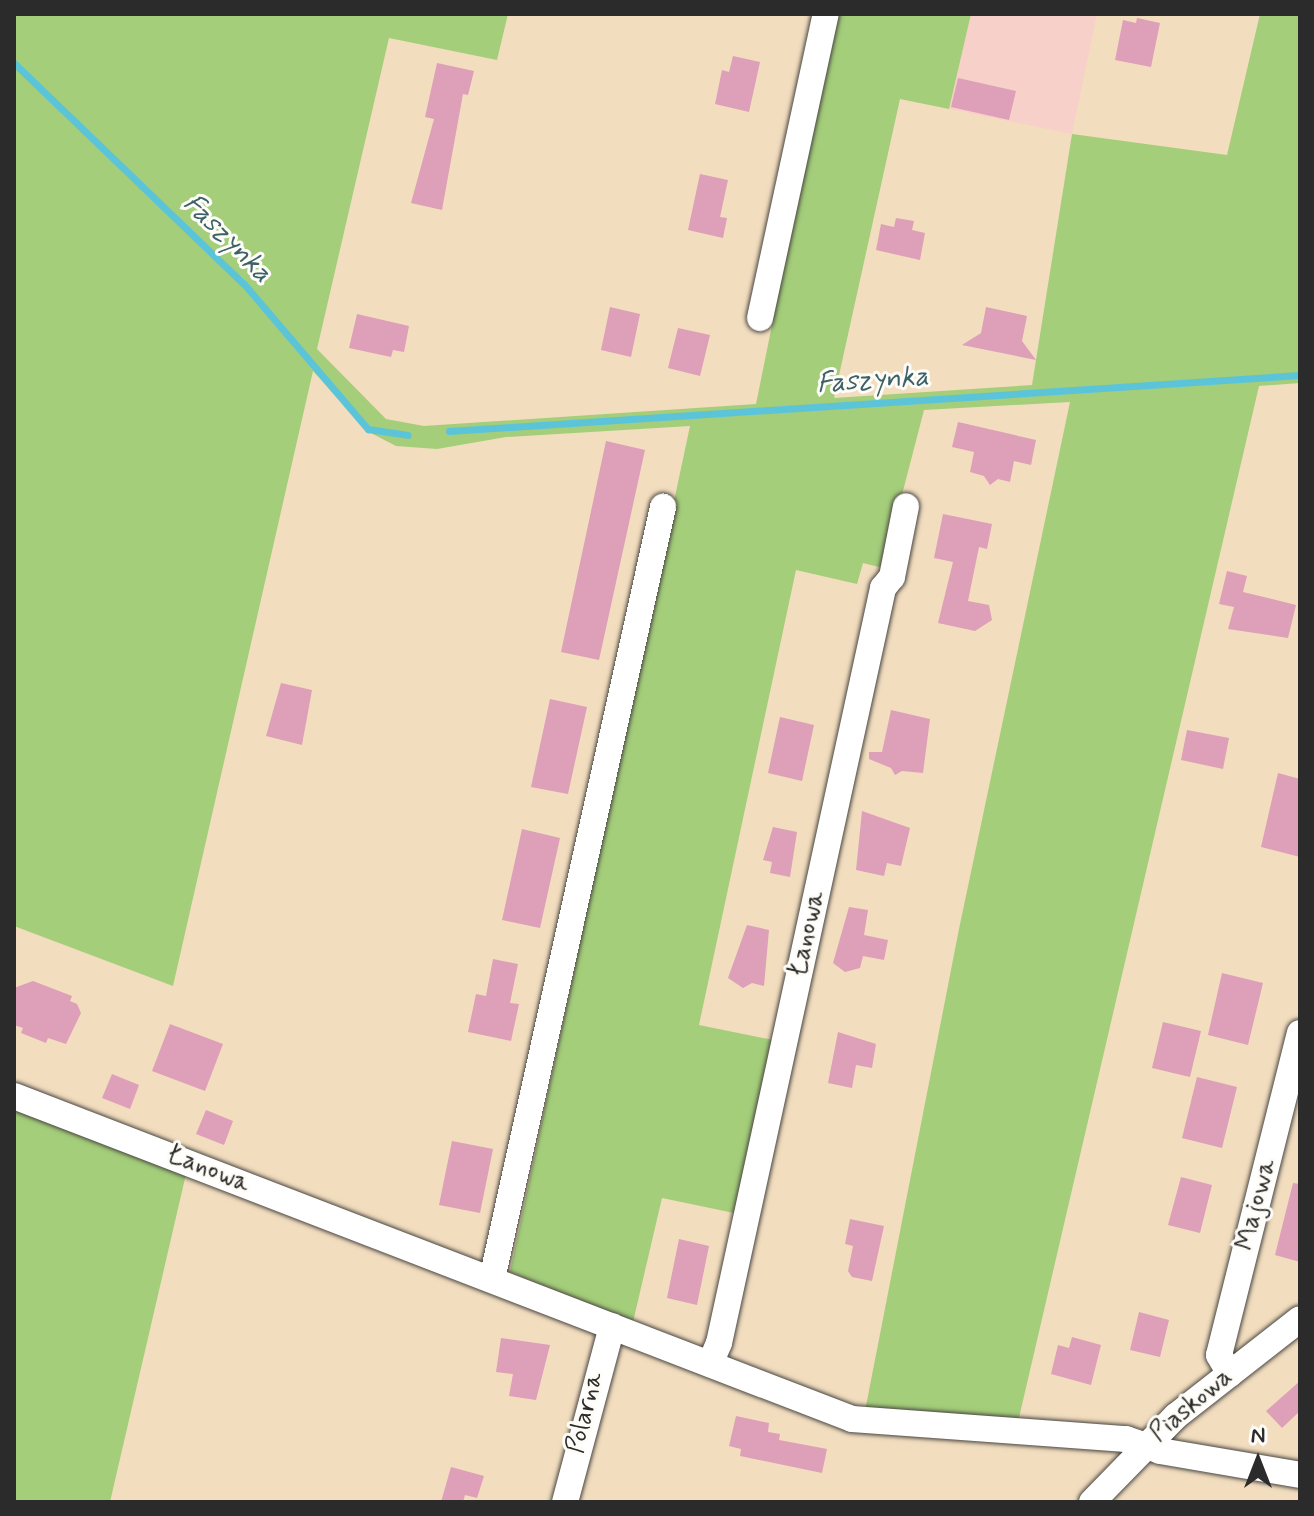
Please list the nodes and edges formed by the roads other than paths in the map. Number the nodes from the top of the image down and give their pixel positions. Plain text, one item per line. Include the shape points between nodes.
1 (826, 14) edge
2 (760, 318) dead end
3 (906, 506) dead end
4 (663, 507) dead end
5 (1300, 1033) edge
6 (14, 1096) edge
7 (492, 1279) junction
8 (1300, 1319) edge
9 (612, 1326) junction
10 (710, 1364) junction
11 (1230, 1374) junction
12 (1144, 1445) junction
13 (1300, 1475) edge
14 (565, 1502) edge
15 (1092, 1502) edge

1 - 2 street
3 - 10 street, Łanowa via 892,577 883,588 719,1343
4 - 7 street via 501,1259
5 - 11 street, Majowa via 1219,1355
6 - 7 street, Łanowa
7 - 9 street, Łanowa
8 - 11 street, Piaskowa
9 - 10 street, Łanowa
9 - 14 street, Polarna
10 - 12 street, Łanowa via 852,1419 1126,1439
11 - 12 street, Piaskowa
12 - 13 street, Łanowa
12 - 15 street, Piaskowa

